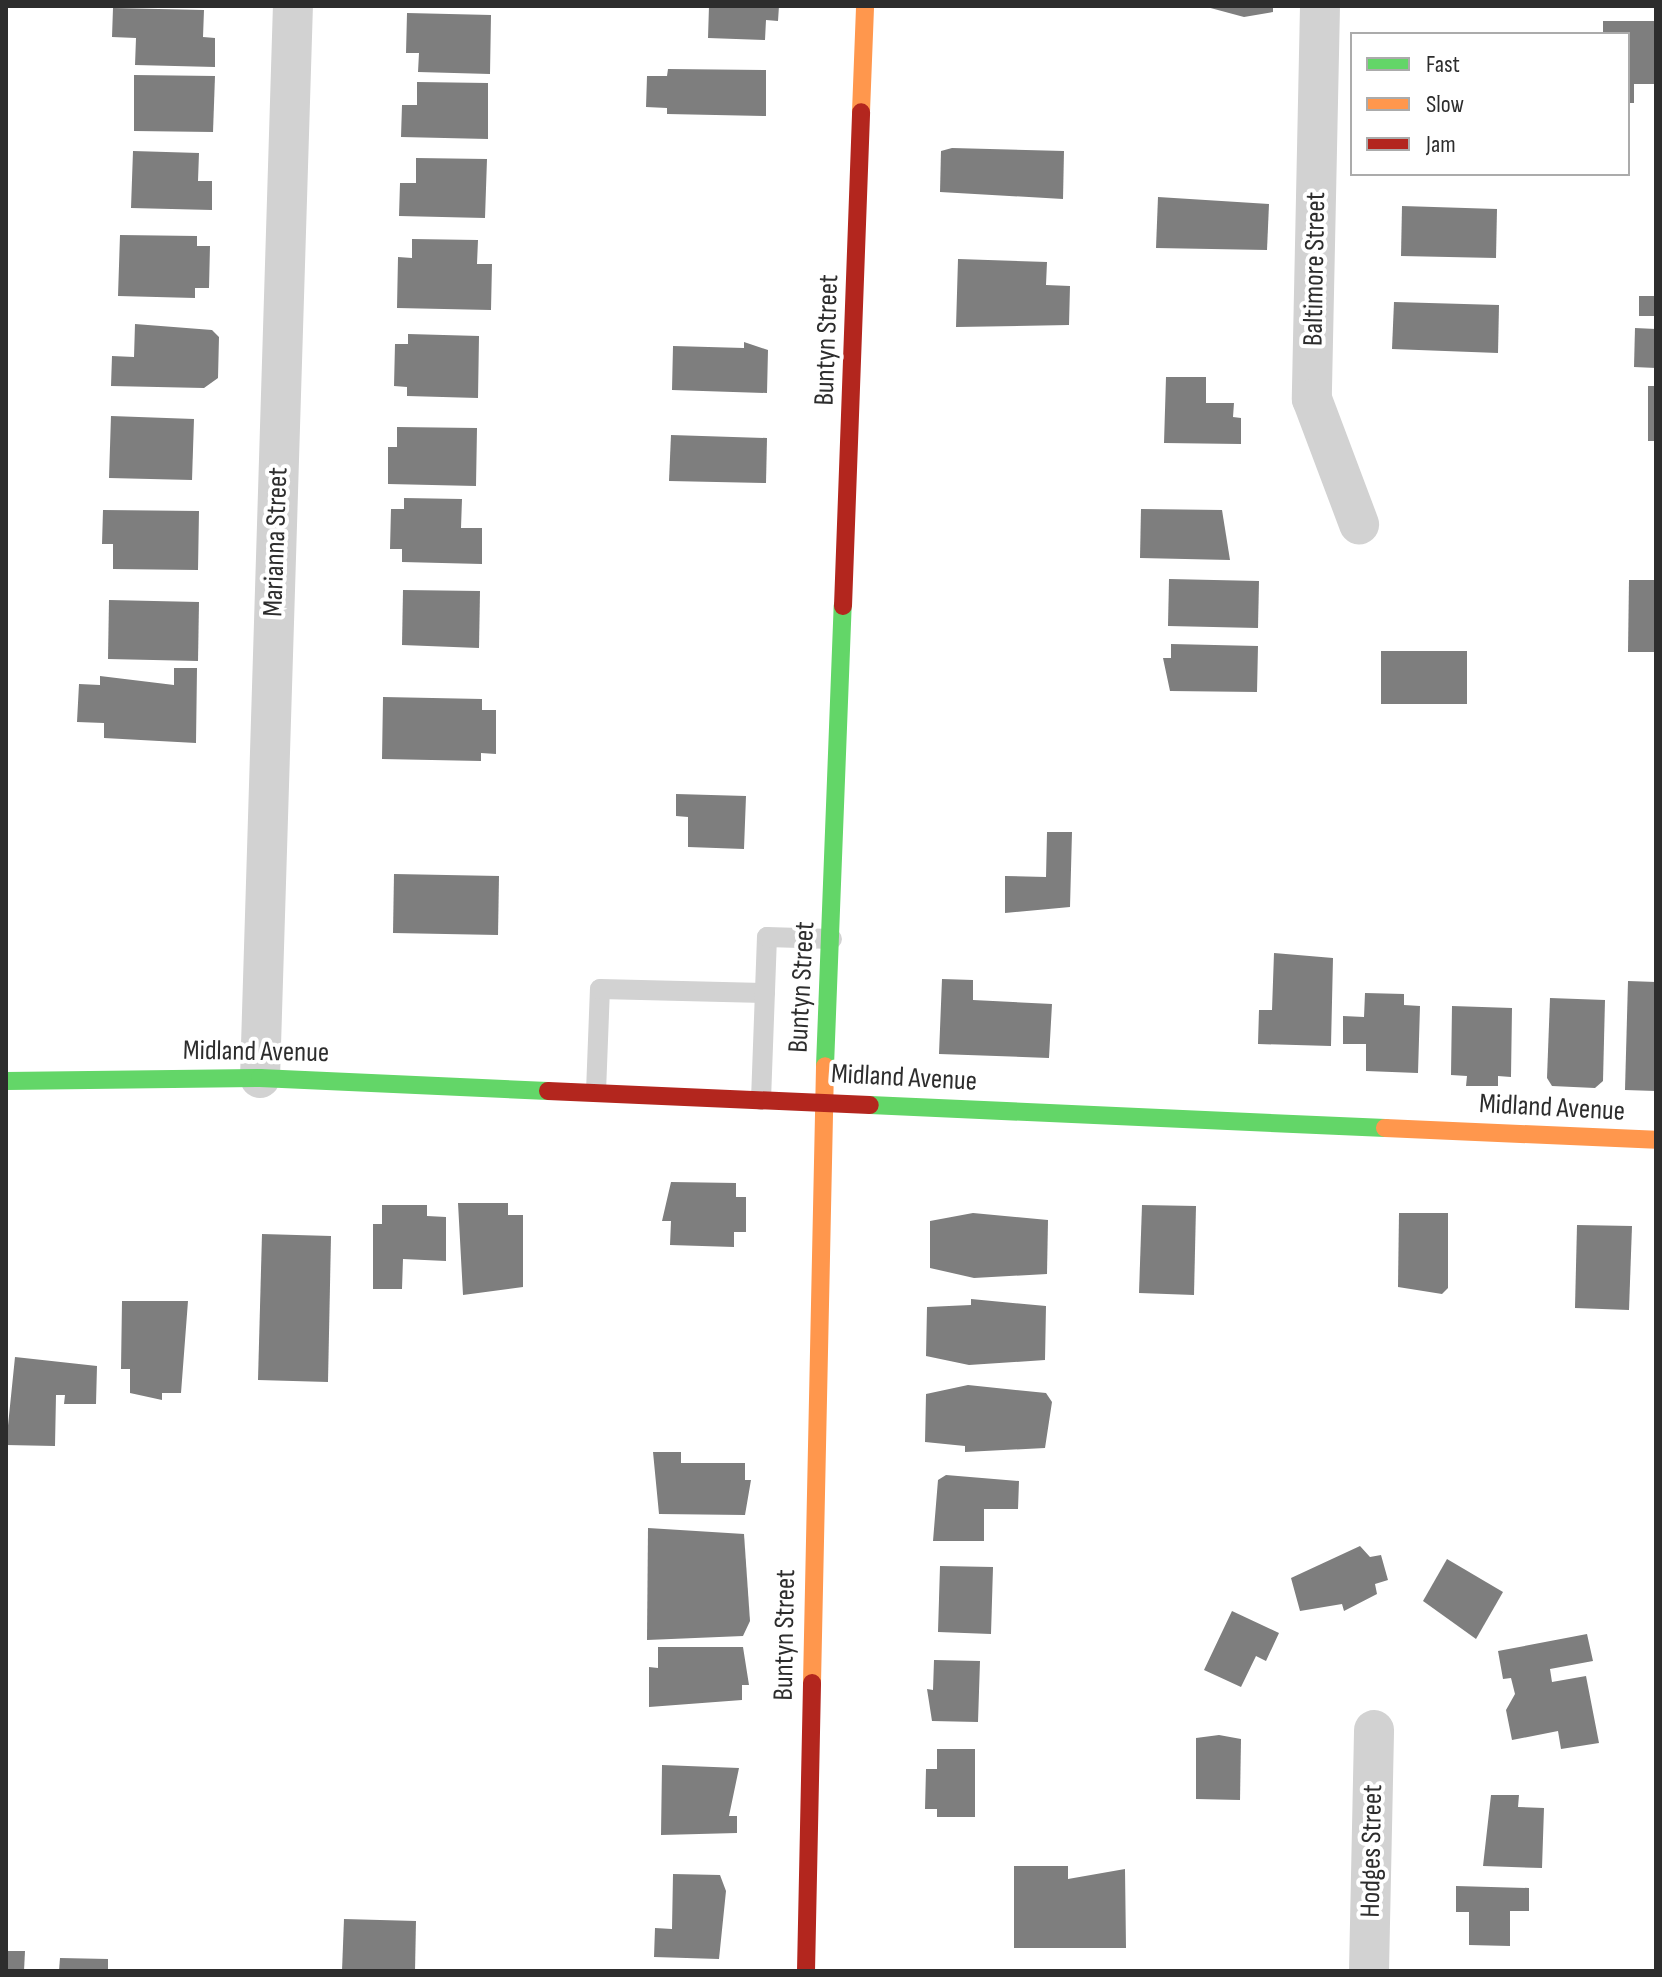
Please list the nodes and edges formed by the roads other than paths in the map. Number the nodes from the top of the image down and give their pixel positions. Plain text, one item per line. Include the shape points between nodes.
1 (293, 6) edge
2 (865, 6) edge
3 (1320, 6) edge
4 (1359, 524) dead end
5 (832, 939) junction
6 (765, 993) junction
7 (260, 1078) junction
8 (6, 1081) edge
9 (596, 1092) junction
10 (761, 1100) junction
11 (824, 1102) junction
12 (1656, 1140) edge
13 (1374, 1730) dead end
14 (806, 1971) edge
15 (1369, 1971) edge

1 - 7 street, Marianna Street
2 - 5 street, Buntyn Street
3 - 4 street, Baltimore Street via 1312,399
5 - 6 lane via 767,937
5 - 11 street, Buntyn Street
6 - 9 lane via 600,989
6 - 10 lane
7 - 8 street, Midland Avenue
7 - 9 street, Midland Avenue
9 - 10 street, Midland Avenue
10 - 11 street, Midland Avenue
11 - 12 street, Midland Avenue
11 - 14 street, Buntyn Street
13 - 15 street, Hodges Street

